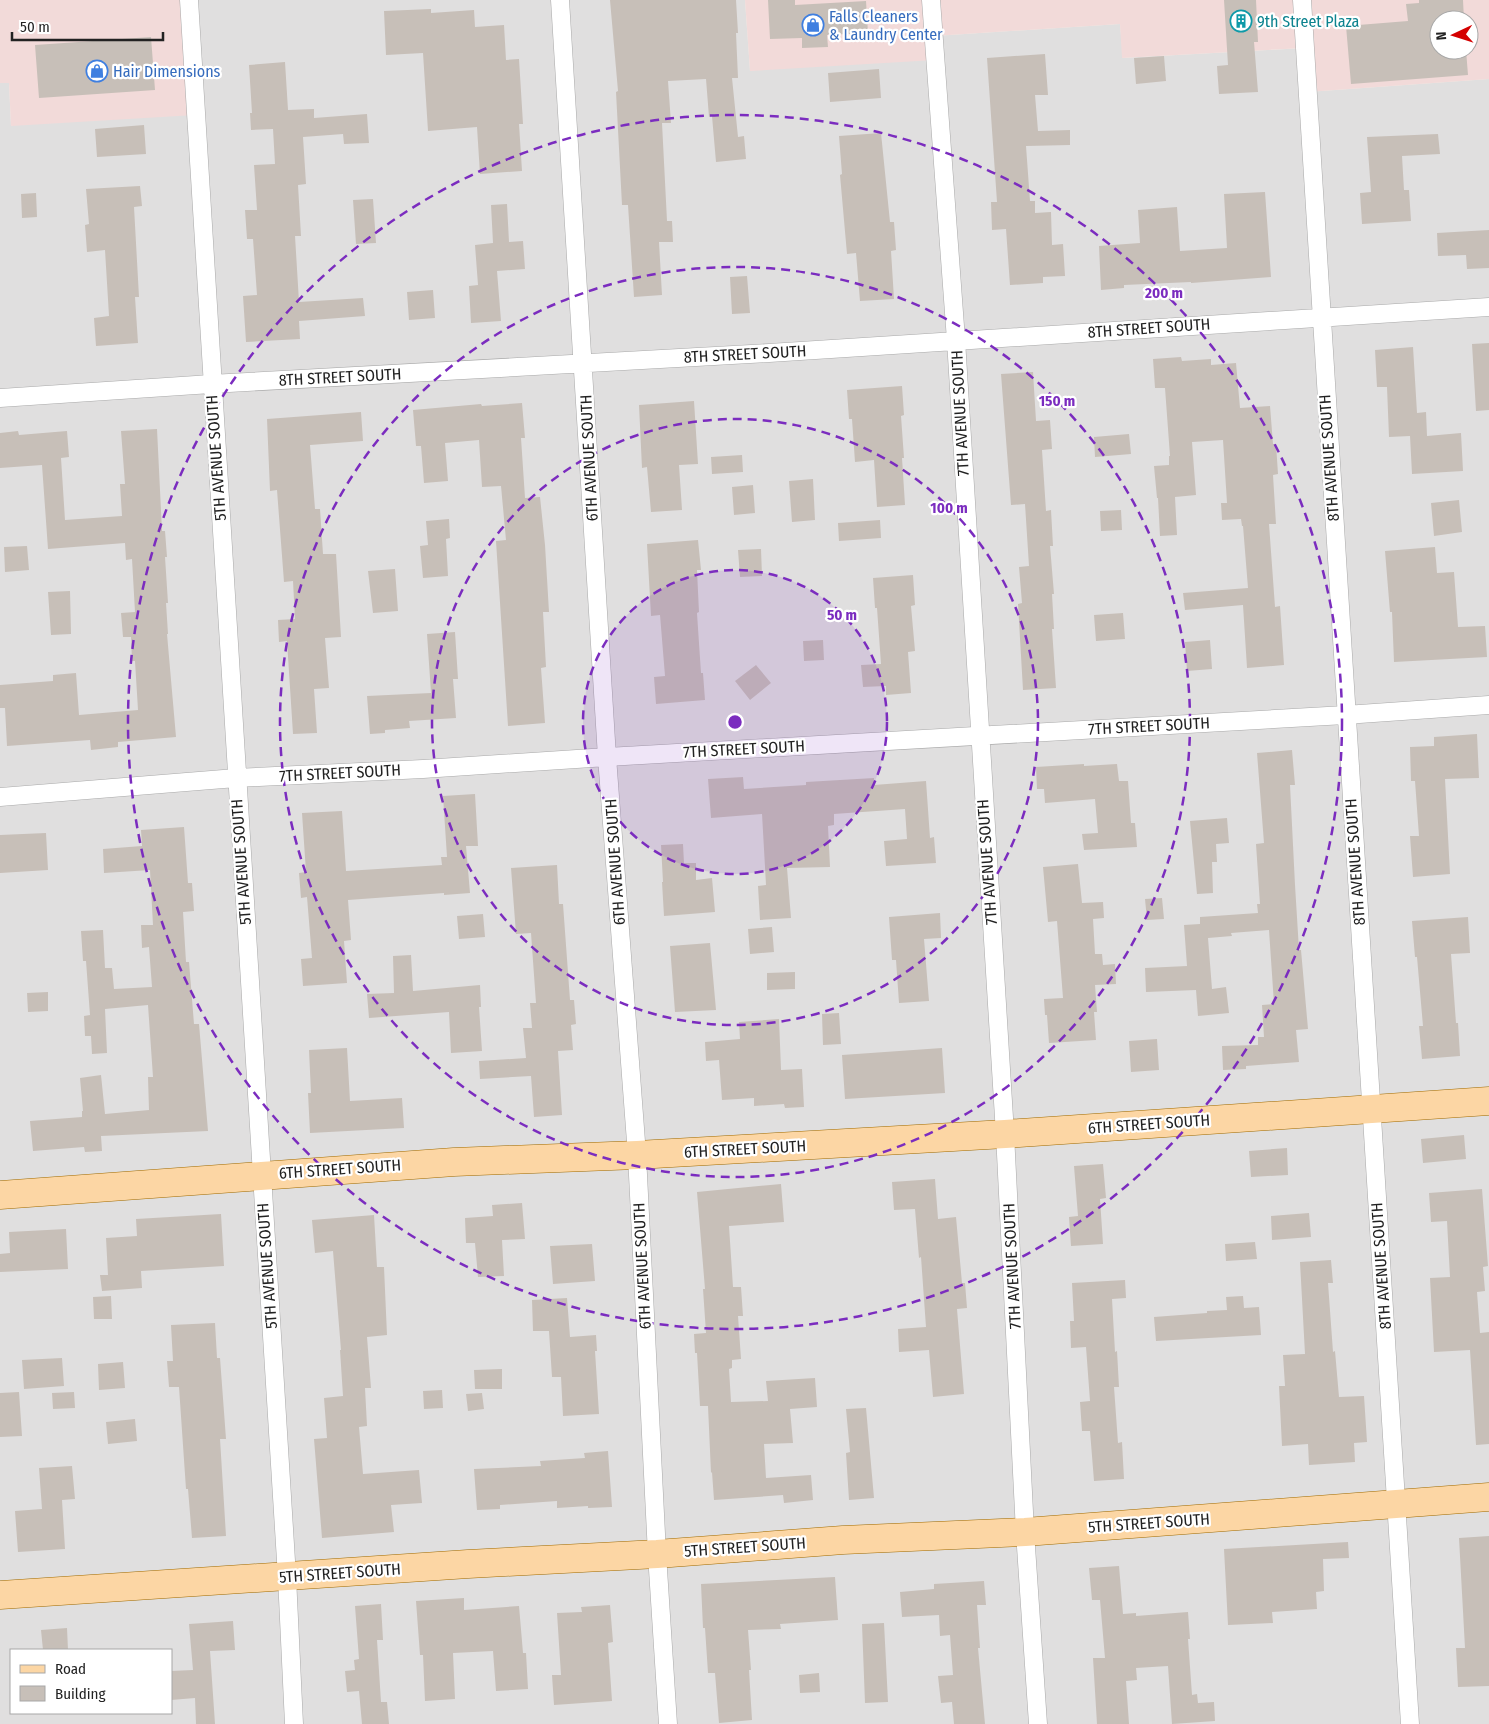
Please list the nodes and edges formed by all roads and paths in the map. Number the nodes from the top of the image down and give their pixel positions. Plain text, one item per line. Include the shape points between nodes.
1 (189, 0) edge
2 (560, 0) edge
3 (931, 0) edge
4 (1302, 0) edge
5 (1489, 307) edge
6 (1320, 317) junction
7 (956, 340) junction
8 (583, 363) junction
9 (211, 384) junction
10 (0, 398) edge
11 (1489, 705) edge
12 (1345, 715) junction
13 (979, 735) junction
14 (607, 757) junction
15 (236, 778) junction
16 (0, 797) edge
17 (1489, 1101) edge
18 (1371, 1108) junction
19 (1005, 1134) junction
20 (637, 1155) junction
21 (262, 1174) junction
22 (0, 1195) edge
23 (1489, 1497) edge
24 (1396, 1504) junction
25 (1026, 1532) junction
26 (657, 1554) junction
27 (286, 1577) junction
28 (0, 1595) edge
29 (294, 1724) edge
30 (668, 1724) edge
31 (1038, 1724) edge
32 (1410, 1724) edge

1 - 9 street, 5TH AVENUE SOUTH
2 - 8 street, 6TH AVENUE SOUTH
3 - 7 street, 7TH AVENUE SOUTH
4 - 6 street, 8TH AVENUE SOUTH
5 - 6 street, 8TH STREET SOUTH
6 - 7 street, 8TH STREET SOUTH
6 - 12 street, 8TH AVENUE SOUTH
7 - 8 street, 8TH STREET SOUTH
7 - 13 street, 7TH AVENUE SOUTH
8 - 9 street, 8TH STREET SOUTH
8 - 14 street, 6TH AVENUE SOUTH
9 - 10 street, 8TH STREET SOUTH
9 - 15 street, 5TH AVENUE SOUTH
11 - 12 street, 7TH STREET SOUTH
12 - 13 street, 7TH STREET SOUTH
12 - 18 street, 8TH AVENUE SOUTH
13 - 14 street, 7TH STREET SOUTH
13 - 19 street, 7TH AVENUE SOUTH
14 - 15 street, 7TH STREET SOUTH
14 - 20 street, 6TH AVENUE SOUTH
15 - 16 street, 7TH STREET SOUTH
15 - 21 street, 5TH AVENUE SOUTH
17 - 18 main road, 6TH STREET SOUTH
18 - 19 main road, 6TH STREET SOUTH
18 - 24 street, 8TH AVENUE SOUTH
19 - 20 main road, 6TH STREET SOUTH
19 - 25 street, 7TH AVENUE SOUTH
20 - 21 main road, 6TH STREET SOUTH
20 - 26 street, 6TH AVENUE SOUTH
21 - 22 main road, 6TH STREET SOUTH
21 - 27 street, 5TH AVENUE SOUTH
23 - 24 main road, 5TH STREET SOUTH
24 - 25 main road, 5TH STREET SOUTH
24 - 32 street, 8TH AVENUE SOUTH
25 - 26 main road, 5TH STREET SOUTH via 844,1540
25 - 31 street, 7TH AVENUE SOUTH
26 - 27 main road, 5TH STREET SOUTH
26 - 30 street, 6TH AVENUE SOUTH
27 - 28 main road, 5TH STREET SOUTH
27 - 29 street, 5TH AVENUE SOUTH

